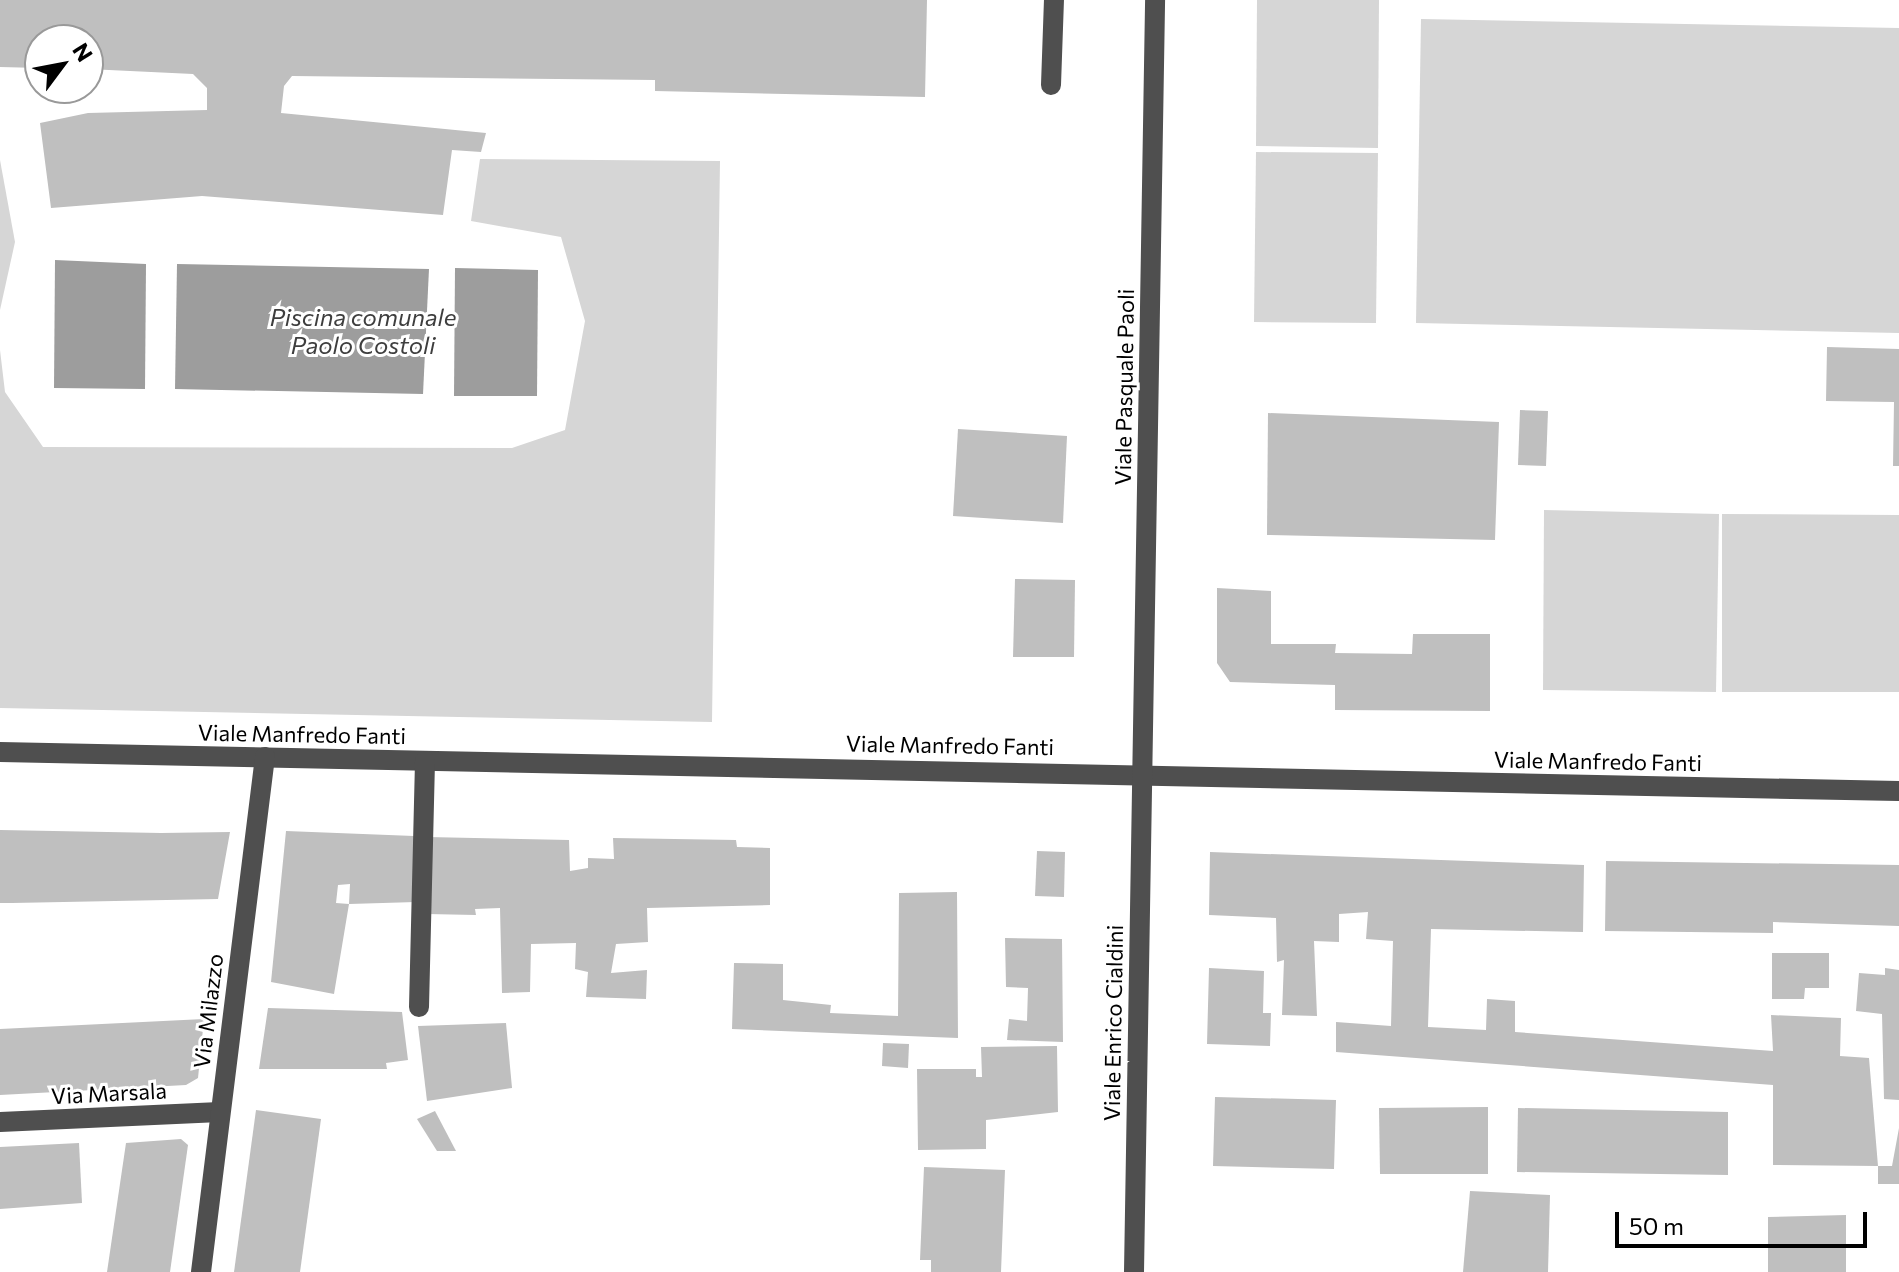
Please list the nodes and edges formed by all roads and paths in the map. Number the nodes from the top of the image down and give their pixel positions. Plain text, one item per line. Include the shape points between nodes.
1 (1054, 0) edge
2 (1155, 0) edge
3 (1051, 85) dead end
4 (0, 752) edge
5 (265, 757) junction
6 (425, 761) junction
7 (1142, 775) junction
8 (1899, 791) edge
9 (419, 1007) dead end
10 (220, 1112) junction
11 (0, 1122) edge
12 (201, 1272) edge
13 (1134, 1272) edge

1 - 3 street
2 - 7 street, Viale Pasquale Paoli
4 - 5 street, Viale Manfredo Fanti
5 - 6 street, Viale Manfredo Fanti
5 - 10 street, Via Milazzo
6 - 7 street, Viale Manfredo Fanti
6 - 9 street
7 - 8 street, Viale Manfredo Fanti
7 - 13 street, Viale Enrico Cialdini
10 - 11 street, Via Marsala
10 - 12 street, Via Milazzo

